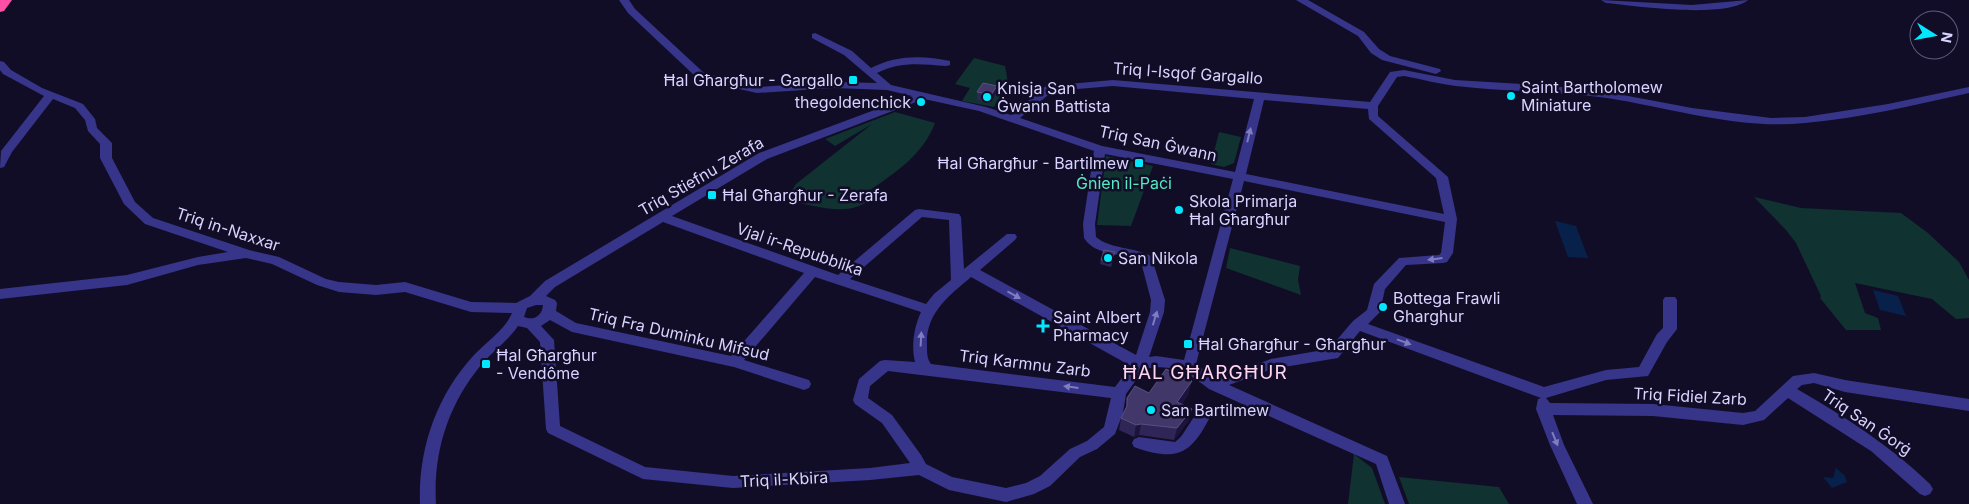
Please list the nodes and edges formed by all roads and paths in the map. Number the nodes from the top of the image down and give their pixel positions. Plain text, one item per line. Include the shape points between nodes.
1 (6, 0) edge
2 (624, 0) edge
3 (1301, 0) edge
4 (1606, 0) edge
5 (1743, 0) edge
6 (0, 9) edge
7 (814, 36) dead end
8 (946, 63) dead end
9 (2, 71) edge
10 (870, 72) junction
11 (1488, 86) junction
12 (887, 87) junction
13 (1969, 90) edge
14 (924, 95) junction
15 (1260, 95) junction
16 (50, 96) junction
17 (1372, 106) junction
18 (1013, 119) junction
19 (1100, 149) junction
20 (3, 152) edge
21 (0, 164) edge
22 (1239, 176) junction
23 (662, 217) junction
24 (1451, 219) junction
25 (1011, 237) dead end
26 (247, 254) junction
27 (971, 271) junction
28 (813, 272) junction
29 (840, 280) junction
30 (958, 282) junction
31 (0, 294) edge
32 (535, 299) junction
33 (1670, 300) dead end
34 (929, 310) junction
35 (518, 314) junction
36 (549, 314) junction
37 (532, 324) junction
38 (1358, 325) junction
39 (734, 362) junction
40 (1140, 364) junction
41 (1189, 366) junction
42 (927, 368) junction
43 (804, 384) dead end
44 (1214, 385) junction
45 (1786, 390) junction
46 (1119, 393) junction
47 (1544, 393) junction
48 (1969, 405) edge
49 (1543, 409) junction
50 (1204, 416) dead end
51 (1139, 443) dead end
52 (920, 468) junction
53 (1925, 489) dead end
54 (428, 504) edge
55 (1398, 504) edge
56 (1584, 504) edge

1 - 6 highway
2 - 12 street, Triq San Ġwann via 699,74 757,90 834,85
3 - 11 street via 1361,34 1376,52 1386,58
4 - 5 street via 1689,8 1722,7
7 - 10 street via 848,53
8 - 10 street via 900,60
9 - 16 street, Triq in-Naxxar
10 - 12 street
11 - 13 street via 1553,89 1771,121 1805,120
11 - 17 street via 1394,74
12 - 14 street, Triq San Ġwann
14 - 18 street, Triq San Ġwann
14 - 23 street, Triq Stiefnu Zerafa via 763,156
15 - 17 street, Triq l-Isqof Gargallo
15 - 18 street, Triq l-Isqof Gargallo via 1113,83 1050,88
22 -> 15 street
16 - 20 street
16 - 26 street, Triq in-Naxxar via 79,106 86,113 92,130 106,143 106,158 130,204 149,221
17 - 24 street via 1373,117 1442,177
18 - 19 street, Triq San Ġwann
19 - 22 street, Triq San Ġwann
40 -> 19 street via 1158,300 1147,258 1099,246 1090,238 1089,224
20 - 21 street
22 - 24 street, Triq San Ġwann
22 - 41 street
23 - 28 street, Vjal ir-Repubblika
23 - 32 street, Triq Stiefnu Zerafa via 550,284
24 -> 38 street via 1447,253 1443,259 1403,261 1379,287 1373,312
25 - 27 street
26 - 31 street via 198,261 127,280
26 - 35 street, Triq in-Naxxar via 275,260 339,287 376,290 405,287 471,307
27 - 30 street
27 -> 40 street
28 - 29 street, Vjal ir-Repubblika
28 - 39 street
29 - 30 street via 919,213 955,217
29 - 34 street, Vjal ir-Repubblika
30 - 34 street
32 - 35 street via 521,305
32 - 36 street via 550,303
33 - 47 street via 1670,329 1644,372 1606,375
42 -> 34 street via 922,361 920,341
35 - 37 street via 523,324
35 - 54 street via 476,362 449,401 428,460
36 - 37 street
36 - 39 street, Triq Fra Duminku Mifsud via 572,327
37 - 52 street, Triq il-Kbira via 547,340 554,429 644,473 733,482
38 - 44 street via 1333,354 1271,364
38 -> 47 street
39 - 43 street, Triq Fra Duminku Mifsud
40 - 41 street via 1156,361
40 - 46 street
41 - 44 street
46 -> 42 street, Triq Karmnu Zarb
42 - 52 street, Triq Karmnu Zarb via 885,366 864,383 860,400 887,418
44 - 55 street via 1382,460
45 - 48 street, Triq Fidiel Zarb via 1798,380 1814,378 1845,386
45 - 49 street, Triq Fidiel Zarb via 1759,416 1743,419 1653,410
45 - 53 street, Triq San Ġorġ via 1906,469
46 - 52 street via 1110,430 1029,490 1006,495 949,483
47 - 49 street
49 -> 56 street
50 - 51 street via 1184,445 1175,450

